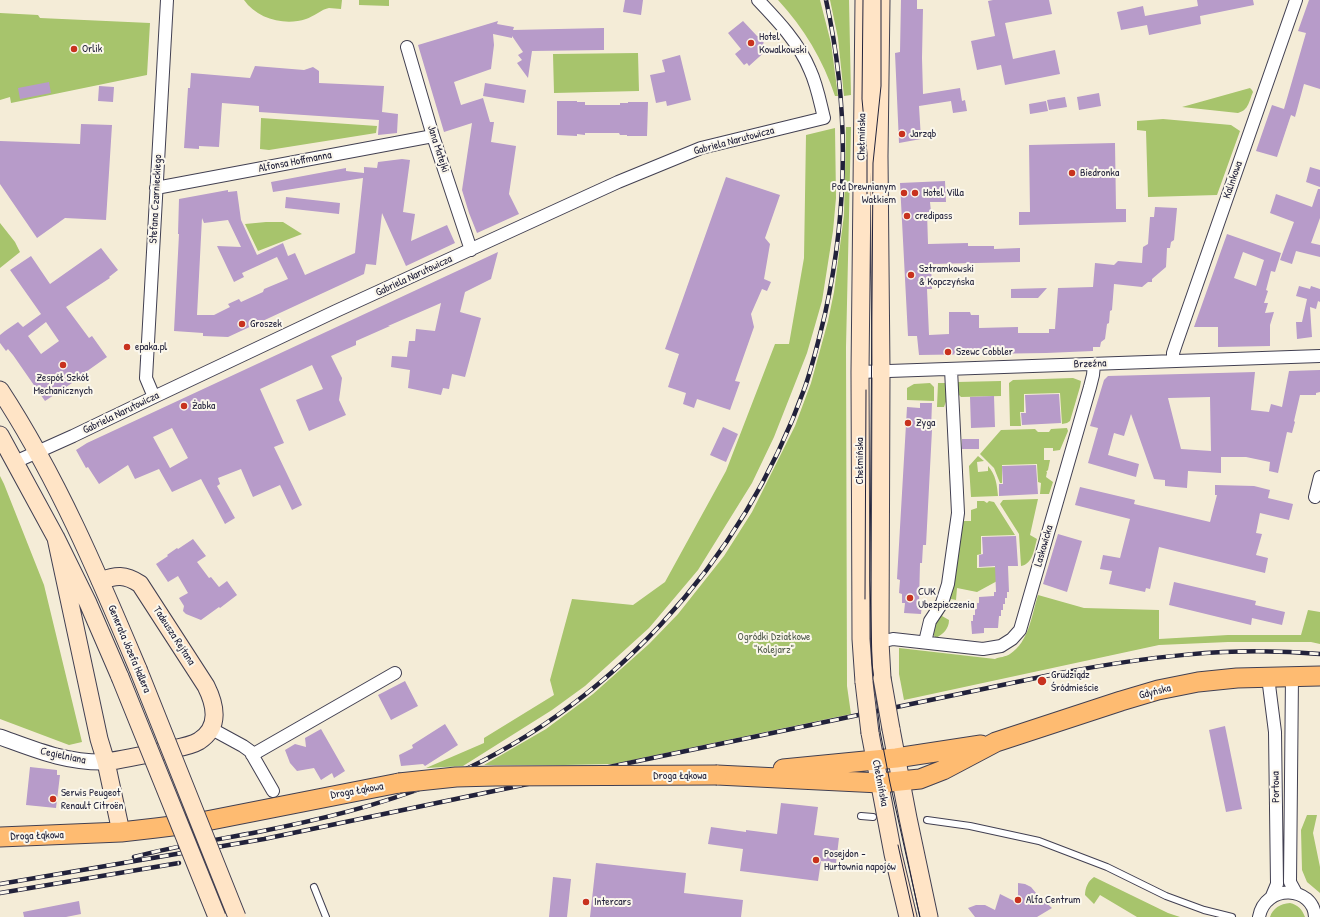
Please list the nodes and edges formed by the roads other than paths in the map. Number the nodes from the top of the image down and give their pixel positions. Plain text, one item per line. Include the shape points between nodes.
1 (166, 0) edge
2 (758, 0) edge
3 (864, 0) edge
4 (881, 0) edge
5 (1296, 0) edge
6 (407, 47) dead end
7 (433, 136) junction
8 (156, 188) junction
9 (471, 250) junction
10 (1320, 356) edge
11 (1173, 361) junction
12 (1094, 364) junction
13 (951, 369) junction
14 (882, 371) junction
15 (860, 372) junction
16 (0, 390) edge
17 (154, 396) junction
18 (0, 435) edge
19 (37, 452) junction
20 (15, 462) junction
21 (1320, 478) edge
22 (1315, 497) dead end
23 (56, 538) junction
24 (100, 580) junction
25 (880, 642) junction
26 (925, 642) junction
27 (395, 673) dead end
28 (1292, 676) junction
29 (1320, 676) edge
30 (1268, 677) junction
31 (210, 728) junction
32 (0, 736) edge
33 (996, 742) junction
34 (1276, 754) junction
35 (1291, 754) junction
36 (252, 755) junction
37 (896, 758) junction
38 (875, 761) junction
39 (106, 762) junction
40 (942, 770) junction
41 (717, 775) junction
42 (900, 782) junction
43 (880, 783) junction
44 (273, 791) dead end
45 (1276, 793) junction
46 (1290, 793) junction
47 (861, 816) dead end
48 (873, 817) dead end
49 (908, 818) junction
50 (927, 820) dead end
51 (121, 832) junction
52 (0, 837) edge
53 (314, 887) dead end
54 (1296, 893) junction
55 (1272, 896) junction
56 (1315, 905) edge
57 (217, 917) edge
58 (237, 917) edge
59 (326, 917) edge
60 (908, 917) edge
61 (929, 917) edge
62 (1232, 917) edge
63 (1259, 917) edge
64 (1315, 917) edge

1 - 8 street, Stefana Czarnieckiego
2 - 9 street, Gabriela Narutowicza via 793,40 804,57 824,118 701,148 618,182
3 - 15 main road, Chełmińska
4 - 14 main road, Chełmińska via 879,163
5 - 11 street, Kalinkowa via 1176,344
6 - 7 street, Jana Matejki
7 - 8 street, Alfonsa Hoffmanna
7 - 9 street, Jana Matejki
8 - 17 street, Stefana Czarnieckiego via 146,378
9 - 17 street, Gabriela Narutowicza
10 - 11 street, Brzeźna
11 - 12 street, Brzeźna
12 - 13 street, Brzeźna
12 - 26 street, Laskowicka via 1090,387 1020,630 1001,646 983,649
13 - 14 street, Brzeźna
13 - 26 street via 958,513 948,584 942,604 930,621
14 - 15 street, Brzeźna
14 - 25 main road, Chełmińska
15 - 38 main road, Chełmińska, bridge via 861,619 864,682
16 - 19 main road, Generała Józefa Hallera
17 - 19 street, Gabriela Narutowicza
18 - 20 main road, Generała Józefa Hallera
19 - 20 street, Gabriela Narutowicza
19 - 24 main road, Generała Józefa Hallera
20 - 23 main road, Generała Józefa Hallera
21 - 22 street
23 - 39 main road
23 - 57 main road, Generała Józefa Hallera, bridge via 120,677
24 - 31 main road, Tadeusza Rejtana via 114,576 140,584 212,696 215,708
24 - 58 main road, Generała Józefa Hallera, bridge
25 - 26 street, Laskowicka via 893,639
25 - 37 main road, Chełmińska, bridge via 882,678
27 - 36 street
28 - 29 main road, Gdyńska
28 - 30 main road, Gdyńska
28 - 35 street, Portowa
30 - 33 main road, Gdyńska via 1198,682 1158,690
30 - 34 street, Portowa
31 - 36 street via 243,746
31 - 39 main road via 199,741 188,745
32 - 39 street, Cegielniana via 41,752 78,762
33 - 37 main road, Gdyńska
33 - 40 main road, Gdyńska
34 - 35 lane
34 - 45 street, Portowa
35 - 46 street, Portowa
36 - 44 street
37 - 38 main road, Gdyńska
37 - 42 main road, Chełmińska
38 - 41 main road, Droga Łąkowa
38 - 43 main road, Chełmińska
39 - 51 main road
40 - 42 main road, Gdyńska
40 - 49 main road, Chełmińska via 917,790 912,798
41 - 43 main road, Droga Łąkowa
41 - 51 main road, Droga Łąkowa, bridge via 456,777 399,783 196,823
42 - 43 main road, Droga Łąkowa
42 - 49 main road, Chełmińska
43 - 60 main road, Chełmińska
45 - 46 lane
45 - 55 street, Portowa via 1277,884
46 - 54 street, Portowa via 1290,882
47 - 48 lane
49 - 61 main road, Chełmińska
50 - 62 lane via 970,826 1039,841 1107,867 1166,896
51 - 52 main road, Droga Łąkowa
53 - 59 lane
54 - 55 street
54 - 56 street
55 - 63 street via 1263,906
56 - 64 street

